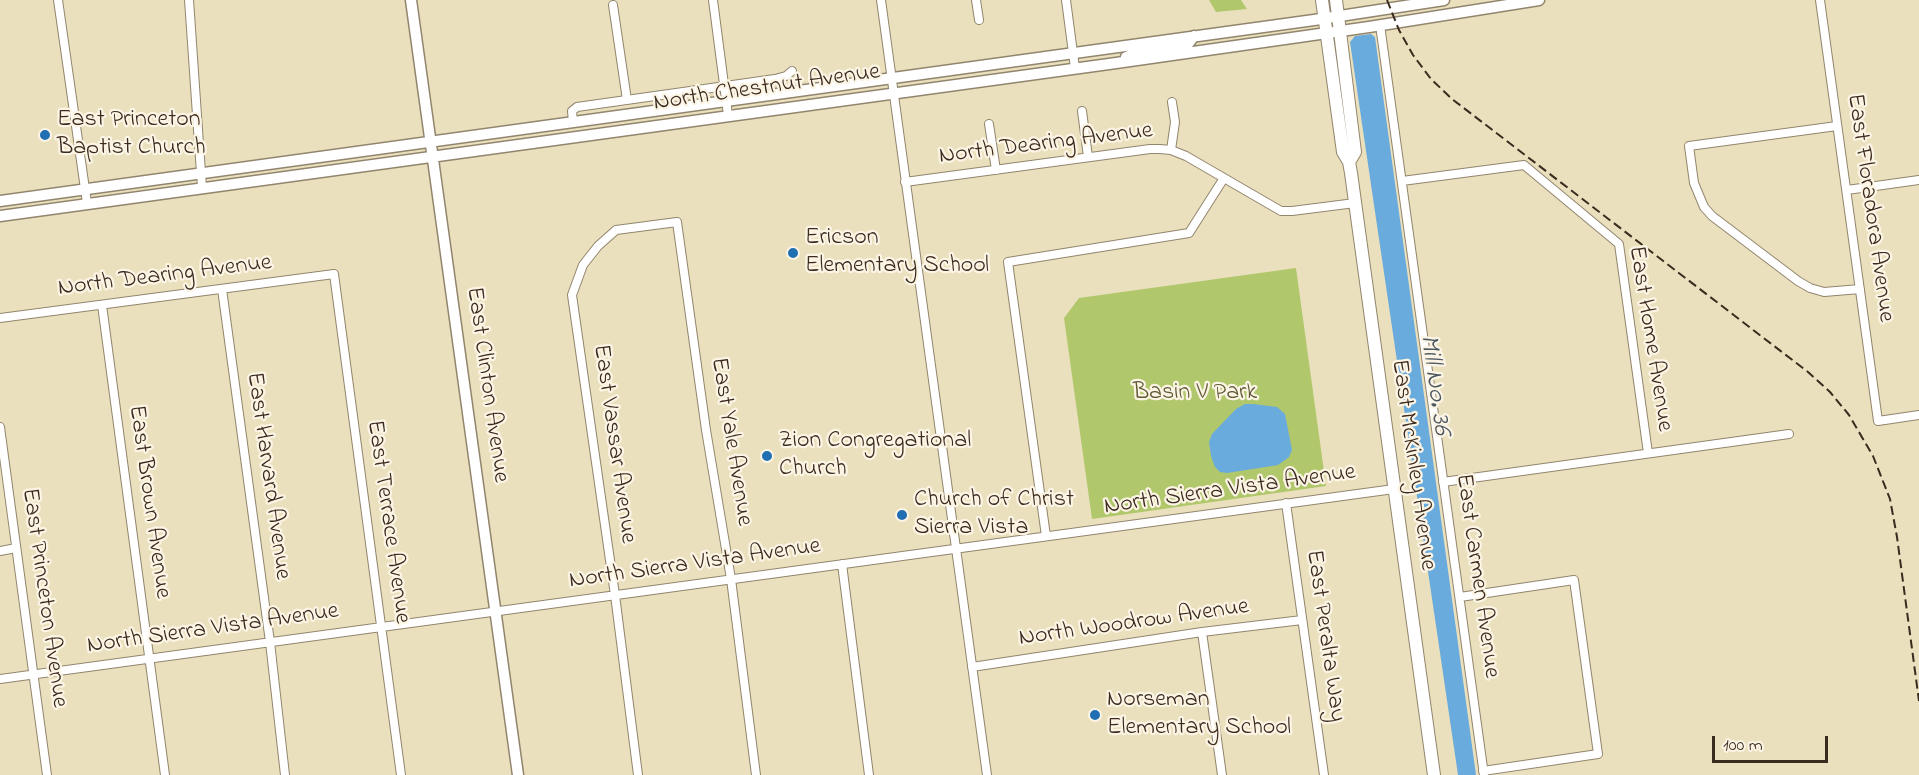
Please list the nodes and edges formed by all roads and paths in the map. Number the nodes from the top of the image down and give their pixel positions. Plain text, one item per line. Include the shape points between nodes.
1 (58, 0) edge
2 (189, 0) edge
3 (411, 0) edge
4 (713, 0) edge
5 (881, 0) edge
6 (976, 0) edge
7 (1066, 0) edge
8 (1322, 0) edge
9 (1336, 0) edge
10 (1444, 0) edge
11 (1539, 0) edge
12 (1820, 0) edge
13 (1519, 1) edge
14 (613, 5) dead end
15 (1397, 8) junction
16 (1338, 17) junction
17 (1324, 19) junction
18 (979, 20) dead end
19 (1375, 26) junction
20 (1340, 31) junction
21 (1326, 33) junction
22 (1194, 36) junction
23 (1073, 53) junction
24 (1109, 64) junction
25 (1075, 68) junction
26 (792, 71) dead end
27 (892, 78) junction
28 (724, 87) junction
29 (894, 93) junction
30 (627, 100) junction
31 (726, 101) junction
32 (1172, 102) dead end
33 (1082, 111) dead end
34 (728, 115) junction
35 (573, 122) junction
36 (989, 124) dead end
37 (1837, 126) junction
38 (431, 142) junction
39 (1171, 150) junction
40 (433, 156) junction
41 (1088, 158) junction
42 (1349, 162) junction
43 (996, 170) junction
44 (200, 173) junction
45 (1224, 178) junction
46 (1919, 180) edge
47 (1402, 181) junction
48 (905, 182) junction
49 (202, 187) junction
50 (85, 189) junction
51 (1847, 190) junction
52 (0, 201) edge
53 (87, 203) junction
54 (1355, 203) junction
55 (0, 216) edge
56 (677, 222) joint
57 (334, 274) joint
58 (222, 289) junction
59 (1860, 290) junction
60 (102, 305) junction
61 (0, 318) edge
62 (1919, 415) edge
63 (0, 427) edge
64 (1789, 434) dead end
65 (1648, 453) junction
66 (1443, 482) junction
67 (1394, 489) junction
68 (1286, 503) junction
69 (1046, 536) junction
70 (16, 548) junction
71 (956, 549) junction
72 (0, 551) edge
73 (842, 564) junction
74 (731, 579) junction
75 (615, 595) junction
76 (1460, 597) junction
77 (496, 612) junction
78 (1302, 620) junction
79 (382, 627) junction
80 (1202, 632) junction
81 (270, 642) junction
82 (150, 659) junction
83 (972, 667) junction
84 (34, 675) junction
85 (0, 679) edge
86 (1484, 773) edge
87 (47, 775) edge
88 (165, 775) edge
89 (285, 775) edge
90 (401, 775) edge
91 (518, 775) edge
92 (638, 775) edge
93 (756, 775) edge
94 (869, 775) edge
95 (987, 775) edge
96 (1221, 775) edge
97 (1324, 775) edge
98 (1434, 775) edge

1 - 50 street
2 - 44 street
3 - 38 main road, East Clinton Avenue
4 - 28 street
5 - 27 street
6 - 18 street
7 - 23 street
8 - 17 main road, East McKinley Avenue
9 - 16 main road, East McKinley Avenue
10 - 15 main road, North Chestnut Avenue
11 - 13 main road, North Chestnut Avenue
12 - 37 street, East Floradora Avenue
13 - 19 main road, North Chestnut Avenue
14 - 30 street
15 - 16 main road, North Chestnut Avenue
15 - 19 main road
16 - 17 main road, North Chestnut Avenue
16 - 20 main road, East McKinley Avenue
17 - 21 main road, East McKinley Avenue
17 - 22 main road, North Chestnut Avenue
19 - 20 main road, North Chestnut Avenue
19 - 47 street, East Carmen Avenue
20 - 21 main road, North Chestnut Avenue
20 - 42 main road, East McKinley Avenue via 1355,152
21 - 24 main road, North Chestnut Avenue
21 - 42 main road, East McKinley Avenue via 1342,152
22 - 23 main road, North Chestnut Avenue
22 - 24 main road via 1182,46 1138,52
23 - 25 street
23 - 27 main road, North Chestnut Avenue
24 - 25 main road, North Chestnut Avenue
25 - 29 main road, North Chestnut Avenue
26 - 28 street, North Chestnut Avenue via 781,78
27 - 29 street
27 - 31 main road, North Chestnut Avenue
28 - 30 street, North Chestnut Avenue
28 - 31 street
29 - 34 main road, North Chestnut Avenue
29 - 48 street
30 - 35 street, North Chestnut Avenue via 576,108 572,112
31 - 34 street
31 - 35 main road, North Chestnut Avenue
32 - 39 street via 1175,122
33 - 41 street
34 - 40 main road, North Chestnut Avenue
35 - 38 main road, North Chestnut Avenue
36 - 43 street
37 - 51 street, East Floradora Avenue
37 - 59 street via 1689,146 1694,183 1704,207 1720,224 1798,281 1824,292
38 - 40 main road, East Clinton Avenue
38 - 44 main road, North Chestnut Avenue
39 - 41 street, North Dearing Avenue via 1150,149
39 - 45 street, North Dearing Avenue
40 - 49 main road, North Chestnut Avenue
40 - 77 main road, East Clinton Avenue
41 - 43 street, North Dearing Avenue
42 - 54 main road, East McKinley Avenue
43 - 48 street, North Dearing Avenue
44 - 49 street
44 - 50 main road, North Chestnut Avenue
45 - 54 street, North Dearing Avenue via 1281,211
45 - 69 street via 1190,233 1008,262
46 - 51 street
47 - 65 street, East Home Avenue via 1524,165 1619,244
47 - 66 street, East Carmen Avenue
48 - 71 street
49 - 53 main road, North Chestnut Avenue
50 - 52 main road, North Chestnut Avenue
50 - 53 street
51 - 59 street, East Floradora Avenue
53 - 55 main road, North Chestnut Avenue
54 - 67 main road, East McKinley Avenue
56 - 74 street, East Yale Avenue
56 - 75 street, East Vassar Avenue via 616,230 583,265 572,295
57 - 58 street, North Dearing Avenue
57 - 79 street, East Terrace Avenue
58 - 60 street, North Dearing Avenue
58 - 81 street, East Harvard Avenue
59 - 62 street, East Floradora Avenue via 1878,421
60 - 61 street, North Dearing Avenue
60 - 82 street, East Brown Avenue
63 - 70 street, East Princeton Avenue
64 - 65 street
65 - 66 street
66 - 76 street, East Carmen Avenue
67 - 68 street, North Sierra Vista Avenue
67 - 98 main road, East McKinley Avenue
68 - 69 street, North Sierra Vista Avenue
68 - 78 street, East Peralta Way
69 - 71 street, North Sierra Vista Avenue
70 - 72 street
70 - 84 street, East Princeton Avenue
71 - 73 street, North Sierra Vista Avenue
71 - 83 street
73 - 74 street, North Sierra Vista Avenue
73 - 94 street
74 - 75 street, North Sierra Vista Avenue
74 - 93 street, East Yale Avenue
75 - 77 street, North Sierra Vista Avenue
75 - 92 street, East Vassar Avenue
76 - 86 street, East Carmen Avenue
76 - 86 street via 1574,580 1598,754
77 - 79 street, North Sierra Vista Avenue
77 - 91 main road, East Clinton Avenue
78 - 80 street, North Woodrow Avenue
78 - 97 street, East Peralta Way
79 - 81 street, North Sierra Vista Avenue
79 - 90 street, East Terrace Avenue
80 - 83 street, North Woodrow Avenue
80 - 96 street
81 - 82 street, North Sierra Vista Avenue
81 - 89 street, East Harvard Avenue
82 - 84 street, North Sierra Vista Avenue
82 - 88 street, East Brown Avenue
83 - 95 street
84 - 85 street, North Sierra Vista Avenue
84 - 87 street, East Princeton Avenue

